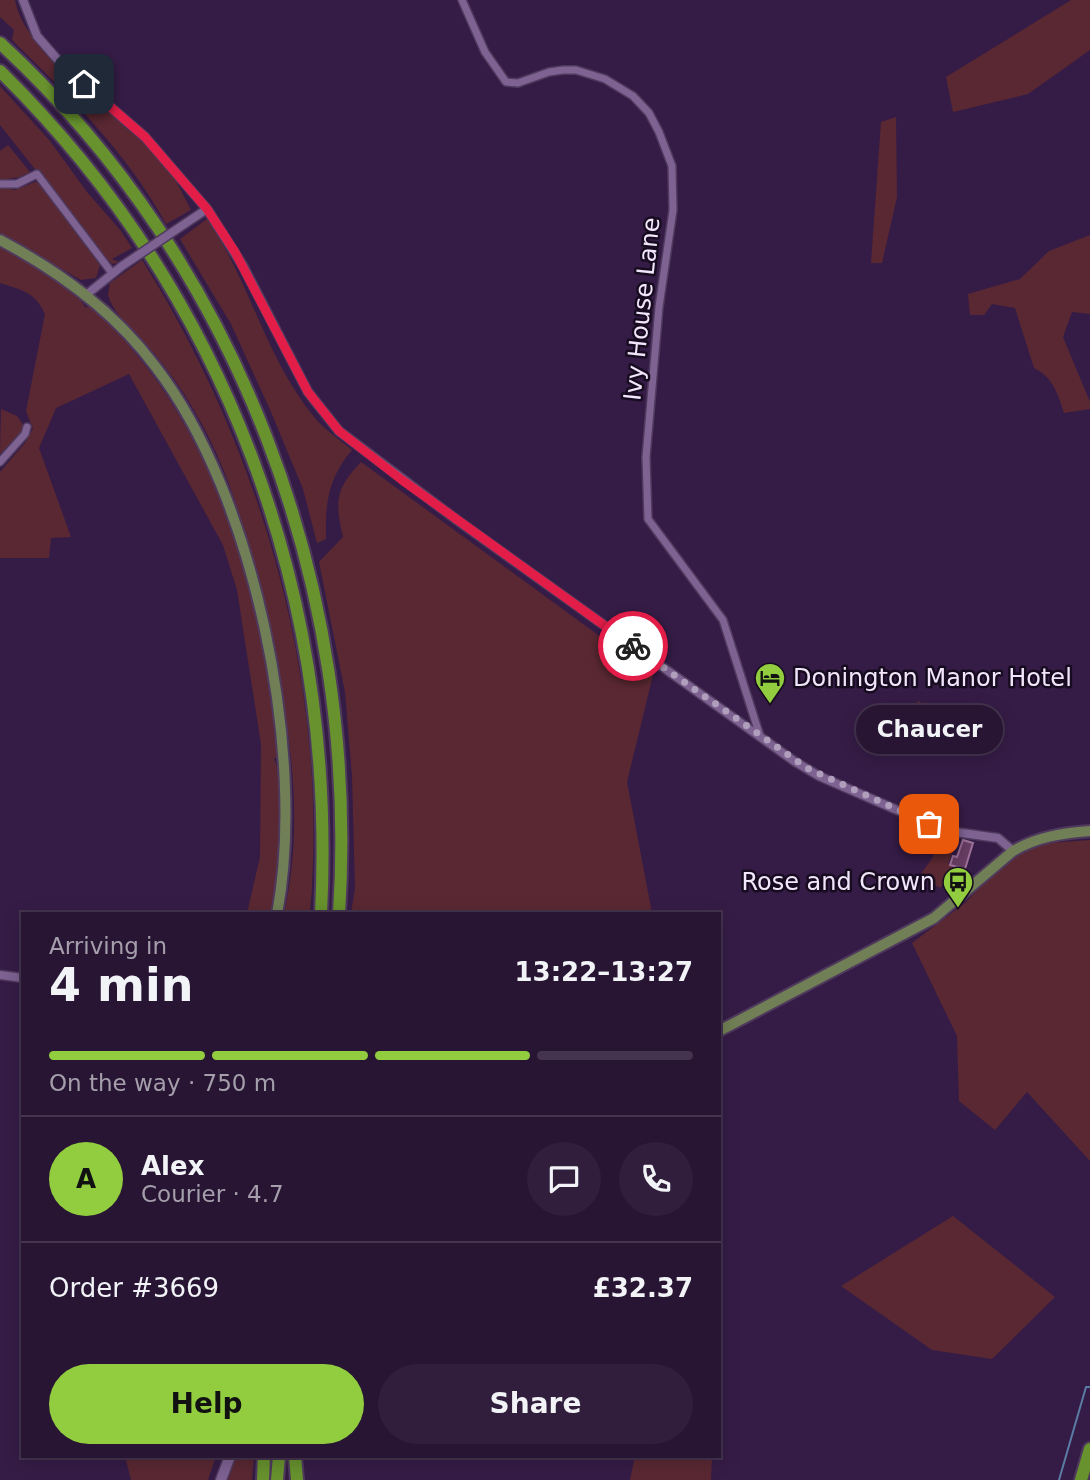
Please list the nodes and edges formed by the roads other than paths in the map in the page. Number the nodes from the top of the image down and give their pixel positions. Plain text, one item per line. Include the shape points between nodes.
1 (23, 0) edge
2 (462, 0) edge
3 (0, 43) edge
4 (0, 71) edge
5 (0, 184) edge
6 (207, 209) junction
7 (0, 240) edge
8 (112, 273) junction
9 (86, 295) junction
10 (27, 427) dead end
11 (0, 462) edge
12 (760, 736) junction
13 (1090, 831) edge
14 (1013, 851) junction
15 (277, 912) edge
16 (321, 912) edge
17 (338, 912) edge
18 (0, 975) edge
19 (21, 978) edge
20 (721, 1030) edge
21 (1090, 1449) edge
22 (229, 1458) edge
23 (264, 1458) edge
24 (279, 1458) edge
25 (295, 1458) edge
26 (221, 1480) edge
27 (263, 1480) edge
28 (277, 1480) edge
29 (297, 1480) edge
30 (1081, 1480) edge

1 - 6 street via 37,36 145,137
2 - 12 street, Ivy House Lane via 485,52 506,82 563,70 598,77 633,96 659,132 672,166 673,210 646,457 648,519 723,620
3 - 17 highway via 77,122 155,223 221,334 268,439 304,548 330,670 341,804
4 - 16 highway via 88,169 148,251 205,350 247,442 290,574 312,685 323,803
5 - 8 street via 17,184 37,174
6 - 8 street, bridge
6 - 12 street via 238,257 308,392 339,431
7 - 9 main road
8 - 9 street
9 - 15 main road via 134,340 175,393 200,435 237,529 270,660 284,760 286,850
10 - 11 street
12 - 14 street via 819,776 929,824 998,838
13 - 14 main road via 1051,835
14 - 20 main road via 934,918
18 - 19 street
21 - 30 highway
22 - 26 main road
23 - 27 highway
24 - 28 highway
25 - 29 highway

